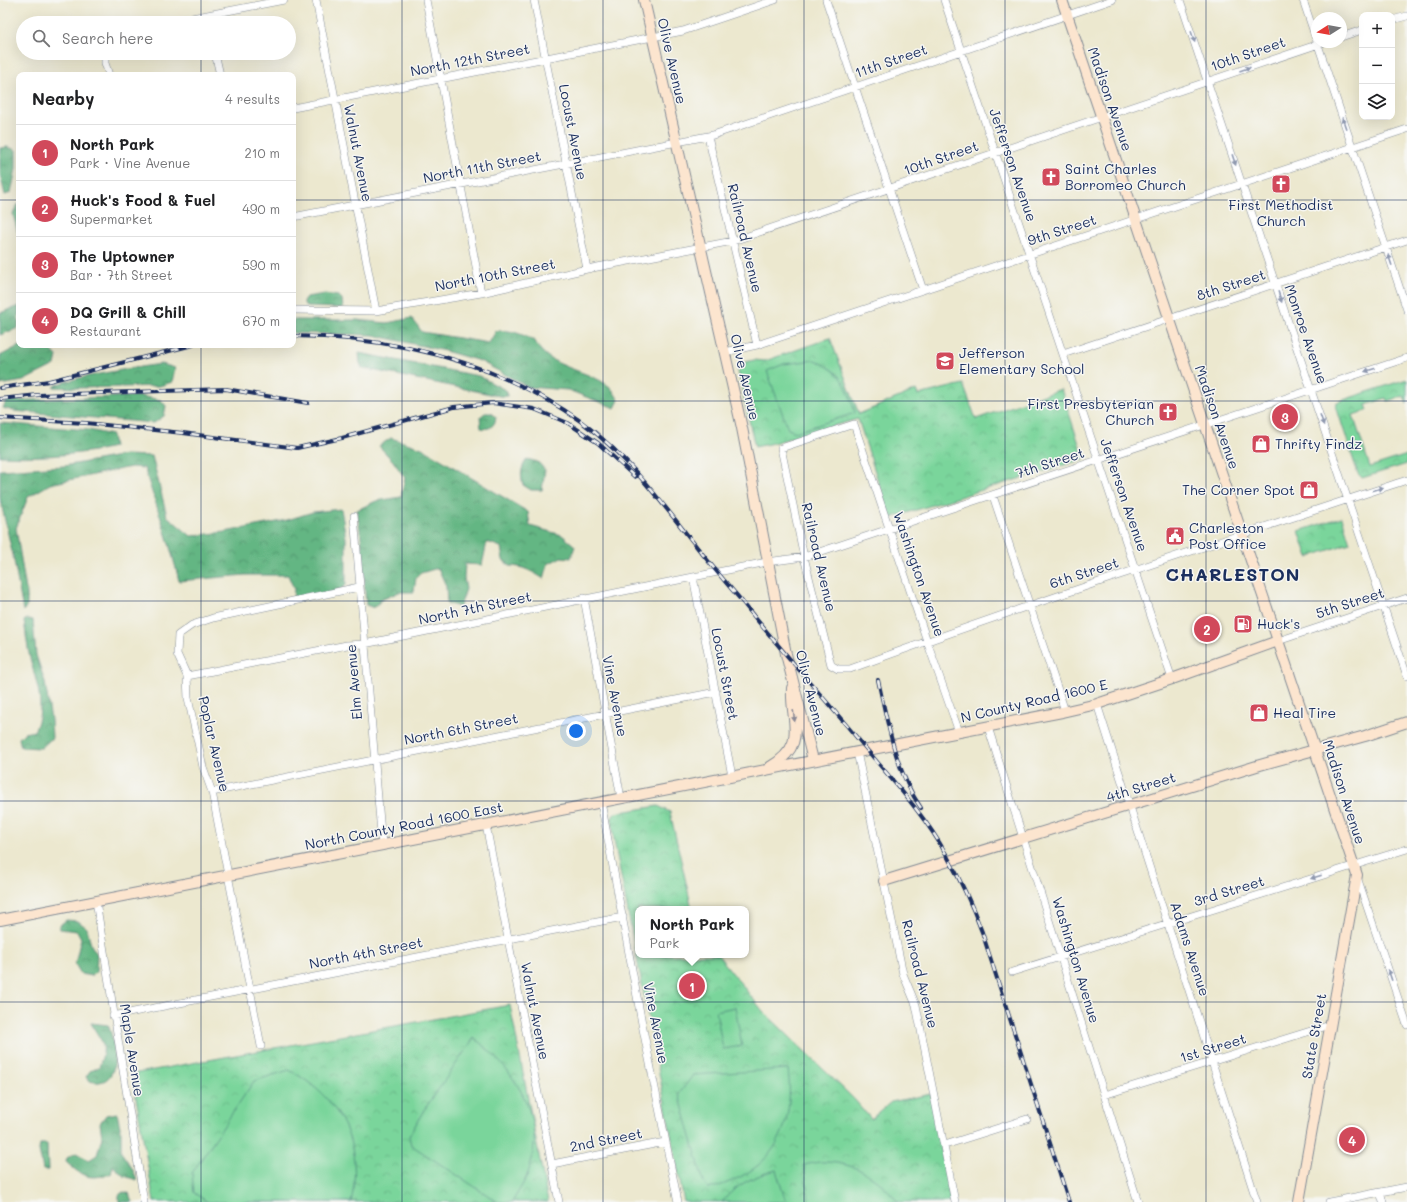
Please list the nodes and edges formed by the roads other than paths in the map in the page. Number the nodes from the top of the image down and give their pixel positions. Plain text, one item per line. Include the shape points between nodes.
1 (284, 0) edge
2 (316, 0) edge
3 (426, 0) edge
4 (534, 0) edge
5 (644, 0) edge
6 (775, 0) edge
7 (826, 0) edge
8 (944, 0) edge
9 (1062, 0) edge
10 (1112, 0) edge
11 (1180, 0) edge
12 (1303, 0) edge
13 (208, 15) joint
14 (1067, 15) junction
15 (203, 16) edge
16 (1407, 16) edge
17 (1395, 19) edge
18 (1311, 23) edge
19 (1359, 31) edge
20 (1347, 35) edge
21 (653, 37) junction
22 (1311, 46) edge
23 (1319, 48) edge
24 (961, 51) junction
25 (546, 58) junction
26 (105, 60) edge
27 (217, 60) edge
28 (108, 72) edge
29 (219, 72) edge
30 (440, 79) junction
31 (1208, 82) junction
32 (855, 87) junction
33 (334, 100) junction
34 (296, 107) edge
35 (1102, 118) junction
36 (1407, 129) edge
37 (708, 136) junction
38 (676, 142) junction
39 (1352, 147) junction
40 (996, 154) junction
41 (566, 164) junction
42 (1242, 184) junction
43 (460, 185) junction
44 (890, 189) junction
45 (355, 205) junction
46 (296, 216) edge
47 (1136, 219) junction
48 (1407, 240) edge
49 (733, 241) junction
50 (700, 247) junction
51 (1386, 247) junction
52 (1029, 254) junction
53 (587, 270) junction
54 (1276, 284) junction
55 (923, 290) junction
56 (481, 293) junction
57 (296, 310) edge
58 (1407, 310) edge
59 (376, 311) junction
60 (1169, 319) junction
61 (757, 345) junction
62 (725, 352) junction
63 (1063, 354) junction
64 (1407, 358) edge
65 (1311, 390) junction
66 (1205, 425) junction
67 (781, 448) joint
68 (1099, 460) junction
69 (1407, 480) edge
70 (992, 496) junction
71 (1348, 499) junction
72 (354, 516) dead end
73 (890, 530) junction
74 (1242, 534) junction
75 (804, 557) junction
76 (767, 562) junction
77 (1136, 570) junction
78 (693, 577) junction
79 (359, 587) junction
80 (584, 598) junction
81 (1407, 598) edge
82 (1030, 605) junction
83 (1384, 605) junction
84 (927, 641) junction
85 (1278, 641) junction
86 (364, 644) junction
87 (838, 669) joint
88 (187, 676) junction
89 (1407, 676) edge
90 (793, 678) junction
91 (1172, 679) junction
92 (716, 692) junction
93 (1097, 704) junction
94 (1065, 711) junction
95 (605, 714) junction
96 (1407, 722) edge
97 (988, 727) junction
98 (959, 732) junction
99 (1315, 749) junction
100 (857, 752) junction
101 (375, 760) junction
102 (813, 760) junction
103 (765, 770) junction
104 (732, 776) junction
105 (212, 792) junction
106 (621, 798) junction
107 (601, 802) junction
108 (1130, 805) junction
109 (486, 825) junction
110 (1024, 838) junction
111 (382, 845) junction
112 (1407, 849) edge
113 (1355, 870) junction
114 (227, 875) junction
115 (884, 881) junction
116 (96, 901) junction
117 (623, 916) junction
118 (0, 920) edge
119 (1169, 923) junction
120 (508, 938) junction
121 (1060, 957) junction
122 (1012, 972) dead end
123 (250, 989) junction
124 (113, 1016) junction
125 (1330, 1025) junction
126 (1407, 1025) edge
127 (261, 1046) dead end
128 (1212, 1061) junction
129 (1104, 1095) junction
130 (1027, 1119) dead end
131 (665, 1142) junction
132 (945, 1144) junction
133 (552, 1164) junction
134 (1407, 1187) edge
135 (1380, 1192) junction
136 (144, 1202) edge
137 (559, 1202) edge
138 (678, 1202) edge
139 (955, 1202) edge
140 (1138, 1202) edge
141 (1257, 1202) edge
142 (1299, 1202) edge
143 (1329, 1202) edge
144 (1382, 1202) edge

1 - 13 street
2 - 33 street, Walnut Avenue
3 - 30 street
4 - 25 street, Locust Avenue
5 - 21 street, Olive Avenue
6 - 21 street, North 12th Street via 682,32
7 - 32 street
8 - 24 street, Jefferson Avenue
9 - 14 street, Madison Avenue
10 - 14 street, 11th Street
11 -> 31 street, Monroe Avenue
12 - 18 street
13 - 15 street
14 - 24 street, 11th Street
14 - 35 street, Madison Avenue
16 - 17 street
19 - 20 street
21 - 25 street, North 12th Street
21 - 38 street, Olive Avenue
31 -> 22 street, 10th Street
39 -> 23 street
24 - 32 street, 11th Street
24 - 40 street, Jefferson Avenue
25 - 30 street, North 12th Street
25 - 41 street, Locust Avenue
26 - 28 street
27 - 29 street
30 - 33 street, North 12th Street
30 - 43 street
31 - 35 street, 10th Street
31 -> 42 street, Monroe Avenue
32 - 37 street, 11th Street
32 - 44 street
33 - 34 street, North 12th Street
33 - 45 street, Walnut Avenue
35 - 40 street, 10th Street
35 - 47 street, Madison Avenue
36 - 39 street, 9th Street
37 - 38 street, 11th Street
37 - 49 street, Railroad Avenue
38 - 41 street, North 11th Street
38 - 50 street, Olive Avenue
39 - 42 street, 9th Street
39 - 51 street
40 - 44 street, 10th Street
40 - 52 street, Jefferson Avenue
41 - 43 street, North 11th Street
41 - 53 street, Locust Avenue
42 - 47 street, 9th Street
42 - 54 street, Monroe Avenue
43 - 45 street, North 11th Street
43 - 56 street
44 - 49 street, 10th Street
44 - 55 street
45 - 46 street, North 11th Street
45 - 59 street, Walnut Avenue
47 - 52 street, 9th Street
47 - 60 street, Madison Avenue
48 - 51 street, 8th Street
49 - 50 street, 10th Street
49 - 61 street, Railroad Avenue
50 - 53 street, North 10th Street
50 - 62 street, Olive Avenue
51 - 54 street, 8th Street
58 -> 51 street
52 - 55 street, 9th Street
52 - 63 street, Jefferson Avenue
53 - 56 street, North 10th Street
54 - 60 street, 8th Street
54 -> 65 street, Monroe Avenue
55 - 61 street, 9th Street
56 - 59 street, North 10th Street
57 - 59 street, North 10th Street
60 - 63 street, 8th Street
60 - 66 street, Madison Avenue
61 - 62 street, 9th Street
62 - 76 street, Olive Avenue via 748,455
63 - 68 street, Jefferson Avenue
64 -> 65 street, 7th Street
65 - 66 street, 7th Street
65 -> 71 street, Monroe Avenue
66 - 68 street, 7th Street
66 - 74 street, Madison Avenue
67 - 73 street, Washington Avenue via 854,424
67 - 75 street, Railroad Avenue
68 - 70 street, 7th Street
68 - 77 street, Jefferson Avenue
71 -> 69 street, 6th Street
70 - 73 street, 7th Street
70 - 82 street
71 - 74 street, 6th Street
71 - 83 street, Monroe Avenue
72 - 79 street, Elm Avenue
73 - 75 street, 7th Street
73 - 84 street, Washington Avenue
74 - 77 street, 6th Street
74 - 85 street, Madison Avenue
75 - 76 street, 7th Street
75 - 87 street, Railroad Avenue via 831,665
76 - 78 street, North 7th Street
76 - 90 street, Olive Avenue
77 - 82 street, 6th Street
77 - 91 street, Jefferson Avenue
78 - 80 street, North 7th Street
78 - 92 street, Locust Street
79 - 86 street, Elm Avenue
79 - 88 street, Poplar Avenue via 213,618 192,625 178,635 177,654
80 - 86 street, North 7th Street
80 - 95 street, Vine Avenue
81 - 83 street, 5th Street
82 - 84 street, 6th Street
82 - 94 street
83 - 85 street, 5th Street
83 - 89 street, Monroe Avenue
84 - 87 street, 6th Street via 850,669
84 - 98 street, Washington Avenue
85 - 91 street, N County Road 1600 E
85 - 99 street, Madison Avenue
86 - 88 street, North 7th Street via 347,645
86 - 101 street, Elm Avenue
88 - 105 street, Poplar Avenue via 188,698 203,768
90 - 102 street, Olive Avenue
90 -> 103 street via 791,702 796,735 794,743 779,761
91 - 93 street, N County Road 1600 E
92 - 95 street, North 6th Street
92 - 104 street, Locust Street
93 - 94 street, N County Road 1600 E
93 - 108 street, Adams Avenue
94 - 97 street, N County Road 1600 E
95 - 101 street, North 6th Street
95 - 106 street, Vine Avenue
96 - 99 street, 4th Street
97 - 98 street, N County Road 1600 E
97 - 110 street, Washington Avenue
98 - 100 street, N County Road 1600 E
99 - 108 street, 4th Street
99 - 113 street, Madison Avenue
100 - 102 street, N County Road 1600 E
100 - 115 street, Railroad Avenue
101 - 105 street, North 6th Street
101 - 111 street, Elm Avenue
102 - 103 street, North County Road 1600 East
103 - 104 street, North County Road 1600 East
104 - 106 street, North County Road 1600 East
105 - 114 street, Poplar Avenue
106 - 107 street, North County Road 1600 East
107 - 109 street, North County Road 1600 East
107 - 117 street, Vine Avenue
108 - 110 street, 4th Street
108 - 119 street, Adams Avenue
109 - 111 street, North County Road 1600 East
109 - 120 street, Walnut Avenue
110 - 115 street, 4th Street
110 - 121 street, Washington Avenue
111 - 114 street, North County Road 1600 East
112 - 113 street, 3rd Street
113 -> 119 street, 3rd Street
113 - 125 street, State Street
126 -> 113 street, Madison Avenue
114 - 116 street, North County Road 1600 East
114 - 123 street, Poplar Avenue
115 - 132 street, Railroad Avenue via 903,974 916,1005
116 - 118 street, North County Road 1600 East
116 - 124 street, Maple Avenue
117 - 120 street, North 4th Street
117 - 131 street, Vine Avenue
119 - 121 street, 3rd Street
119 - 128 street, Adams Avenue
120 - 123 street, North 4th Street
120 - 133 street, Walnut Avenue
121 - 122 street, 3rd Street
121 - 129 street, Washington Avenue
123 - 124 street, North 4th Street
123 - 127 street, Poplar Avenue
124 - 136 street, Maple Avenue
125 - 128 street, 1st Street
125 - 142 street, State Street
128 - 129 street, 1st Street
128 - 141 street, Adams Avenue
129 - 140 street, Washington Avenue
130 - 132 street
131 - 133 street, 2nd Street
131 - 138 street, Vine Avenue
132 - 139 street, Railroad Avenue
133 - 137 street, Walnut Avenue
134 - 135 street
135 - 143 street
135 - 144 street

